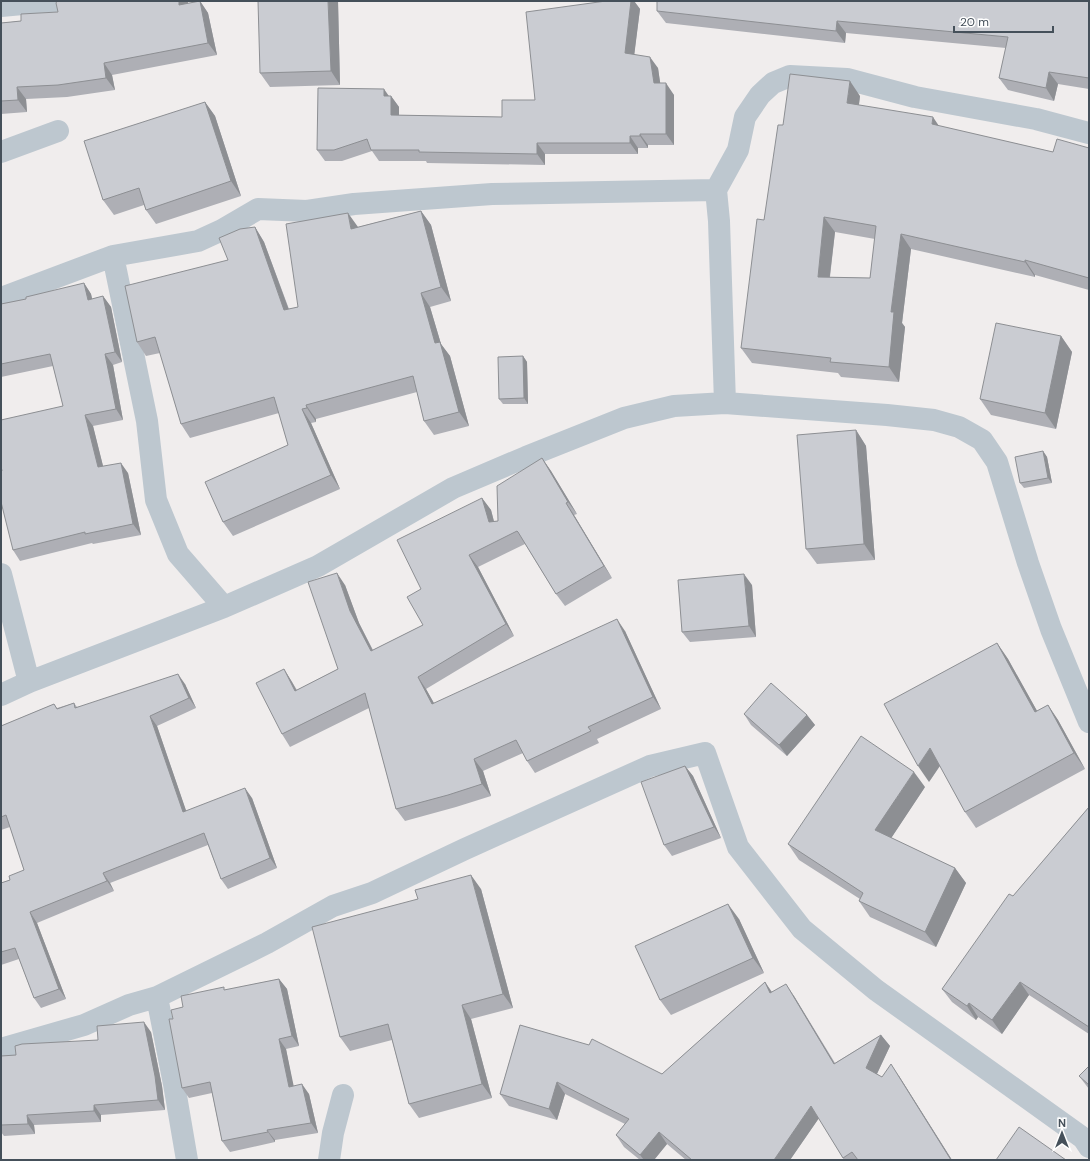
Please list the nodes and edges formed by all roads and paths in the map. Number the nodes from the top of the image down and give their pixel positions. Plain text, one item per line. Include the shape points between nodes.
1 (55, 1) edge
2 (1, 6) edge
3 (58, 131) dead end
4 (1089, 133) edge
5 (1, 152) edge
6 (716, 190) junction
7 (113, 256) junction
8 (1, 298) edge
9 (725, 403) junction
10 (1, 574) edge
11 (224, 607) junction
12 (30, 682) junction
13 (1, 695) edge
14 (1089, 722) edge
15 (157, 997) junction
16 (1, 1048) edge
17 (343, 1095) dead end
18 (1089, 1147) edge
19 (187, 1160) edge
20 (329, 1160) edge

1 - 2 street
3 - 5 street
4 - 6 street via 1036,119 915,97 847,79 790,76 773,83 760,95 745,117 738,150
6 - 7 street via 492,194 354,204 307,211 258,209 198,241
6 - 9 street
7 - 8 street
7 - 11 street via 147,421 156,500 178,554
9 - 11 street via 674,406 624,418 526,457 453,488 318,566
9 - 14 street via 934,420 959,427 982,440 997,462 1051,629
10 - 12 street
11 - 12 street
12 - 13 street
15 - 16 street via 129,1005 84,1025
15 - 18 street via 267,943 333,906 372,893 650,766 705,753 738,847 802,929 876,990 1083,1138
15 - 19 street
17 - 20 street

